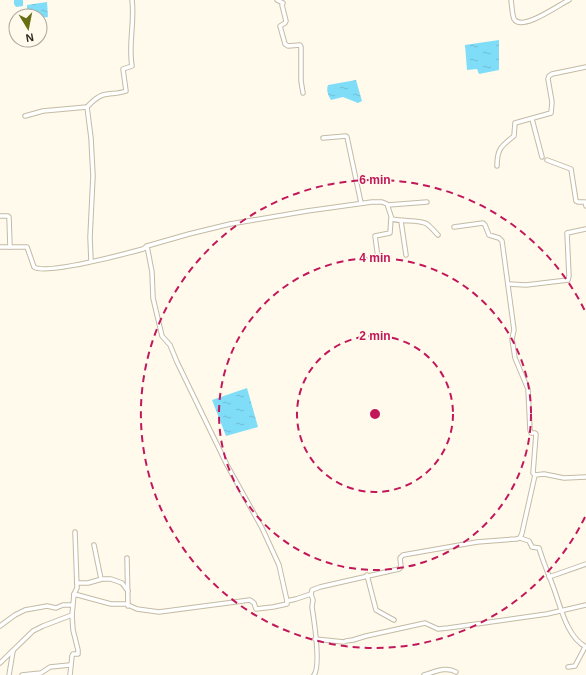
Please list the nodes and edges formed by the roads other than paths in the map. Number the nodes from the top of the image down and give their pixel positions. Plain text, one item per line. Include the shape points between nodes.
1 (132, 0) edge
2 (277, 0) edge
3 (511, 0) edge
4 (569, 0) edge
5 (586, 67) edge
6 (303, 93) dead end
7 (87, 107) junction
8 (26, 116) dead end
9 (532, 119) junction
10 (323, 138) dead end
11 (542, 157) dead end
12 (547, 160) dead end
13 (497, 166) dead end
14 (426, 202) dead end
15 (361, 203) junction
16 (388, 205) junction
17 (586, 206) edge
18 (0, 216) edge
19 (391, 218) junction
20 (401, 221) junction
21 (454, 227) dead end
22 (586, 229) edge
23 (438, 235) dead end
24 (147, 246) junction
25 (10, 247) junction
26 (0, 248) edge
27 (406, 255) dead end
28 (378, 258) dead end
29 (91, 261) junction
30 (508, 284) junction
31 (536, 475) junction
32 (586, 477) edge
33 (75, 532) dead end
34 (520, 538) junction
35 (94, 545) dead end
36 (127, 558) dead end
37 (586, 564) edge
38 (367, 575) junction
39 (550, 577) junction
40 (101, 579) junction
41 (77, 583) junction
42 (128, 591) junction
43 (74, 594) junction
44 (311, 594) junction
45 (287, 601) junction
46 (586, 605) edge
47 (128, 606) junction
48 (72, 609) junction
49 (562, 611) junction
50 (394, 620) dead end
51 (0, 626) edge
52 (315, 639) junction
53 (585, 647) edge
54 (13, 651) junction
55 (0, 663) edge
56 (70, 665) junction
57 (568, 667) dead end
58 (456, 672) dead end
59 (431, 674) edge
60 (9, 675) edge
61 (22, 675) edge
62 (70, 675) edge
63 (314, 675) edge
64 (424, 675) edge

1 - 7 street via 132,66 123,69 125,92 103,95
2 - 6 street via 283,3 285,23 280,26 285,44 301,47
3 - 4 street via 514,19 523,22 544,15
5 - 9 street via 549,76 552,112
7 - 8 street via 43,111
7 - 29 street via 93,176
9 - 11 street
9 - 13 street via 515,124 514,136 497,154
10 - 15 street via 347,136
12 - 17 street via 571,169 576,201 585,202
14 - 16 street
15 - 16 street via 382,202
15 - 24 street via 225,226
16 - 19 street
18 - 25 street via 9,218
19 - 20 street
19 - 28 street via 390,233 375,236
20 - 23 street via 424,222
20 - 27 street
21 - 30 street via 482,223 489,235 501,239
22 - 30 street via 567,233 568,280 526,285
24 - 29 street
24 - 45 street via 153,298 162,336 170,345 227,465 262,528 279,565
25 - 26 street
25 - 29 street via 27,247 35,268 60,268
30 - 31 street via 515,358 528,389 530,430 536,434 533,473
31 - 32 street
31 - 34 street
33 - 41 street
34 - 38 street via 477,542 403,555 400,558 399,570
34 - 39 street via 529,542 532,547 539,548
35 - 40 street
36 - 42 street
37 - 39 street
38 - 44 street via 320,586 312,590
38 - 50 street via 376,610
39 - 49 street
40 - 41 street
40 - 42 street via 120,582
41 - 43 street
42 - 47 street
43 - 47 street via 96,601
43 - 48 street
44 - 45 street
44 - 52 street
45 - 47 street via 287,604 261,609 256,609 250,600 159,612
46 - 49 street
48 - 51 street via 63,605 56,608 48,606 25,610 15,614
48 - 54 street via 33,631
48 - 56 street via 78,654 73,654
49 - 52 street via 441,629 425,623 344,642
49 - 53 street via 571,631
52 - 63 street via 317,655
53 - 57 street via 576,664
54 - 55 street
54 - 60 street
56 - 61 street via 50,667 40,672
56 - 62 street
58 - 59 street via 447,669
59 - 64 street

